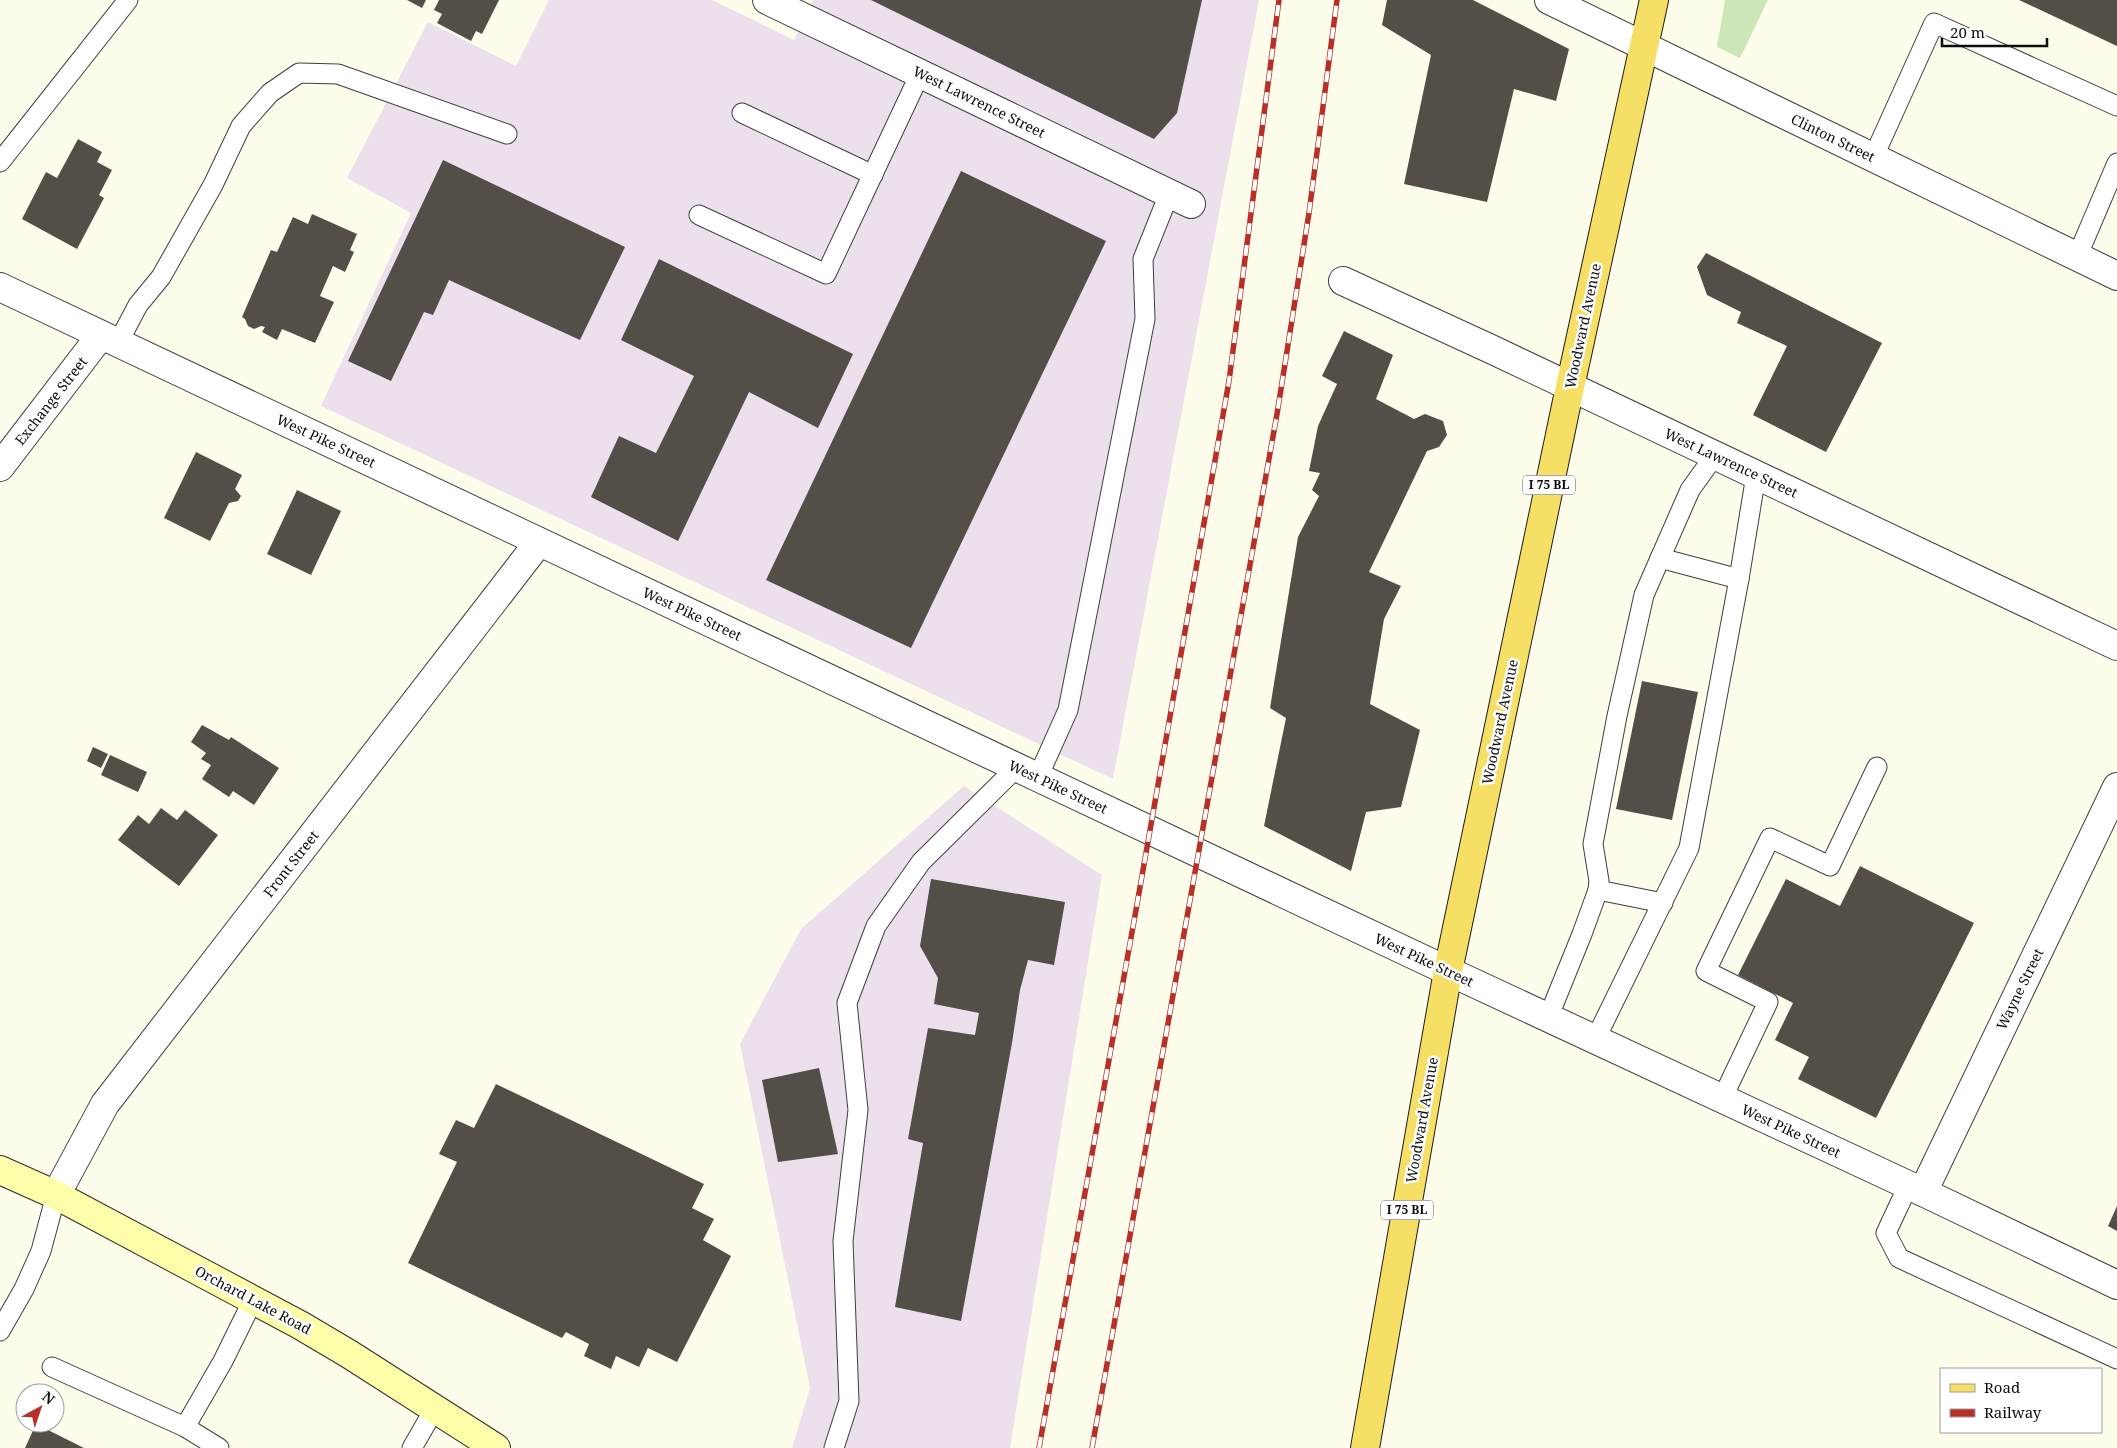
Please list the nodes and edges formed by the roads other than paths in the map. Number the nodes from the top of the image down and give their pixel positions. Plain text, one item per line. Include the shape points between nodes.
1 (128, 0) edge
2 (767, 0) edge
3 (1549, 0) edge
4 (1654, 0) edge
5 (1645, 46) junction
6 (920, 74) junction
7 (2117, 106) edge
8 (742, 113) dead end
9 (507, 134) dead end
10 (1873, 158) junction
11 (0, 162) edge
12 (2117, 163) edge
13 (873, 174) junction
14 (1180, 199) joint
15 (699, 215) dead end
16 (2077, 256) junction
17 (2117, 276) edge
18 (1343, 281) dead end
19 (0, 287) edge
20 (109, 339) junction
21 (1570, 387) junction
22 (1714, 455) junction
23 (0, 467) edge
24 (1756, 475) junction
25 (539, 542) junction
26 (1660, 558) junction
27 (1739, 579) junction
28 (2117, 646) edge
29 (1878, 767) dead end
30 (1027, 772) junction
31 (2117, 787) edge
32 (1598, 890) junction
33 (1663, 903) junction
34 (1448, 971) junction
35 (1548, 1018) junction
36 (1595, 1040) junction
37 (1722, 1099) junction
38 (0, 1170) edge
39 (1915, 1189) junction
40 (56, 1195) junction
41 (2117, 1285) edge
42 (253, 1300) junction
43 (0, 1331) edge
44 (2117, 1359) edge
45 (52, 1367) dead end
46 (435, 1408) junction
47 (185, 1427) junction
48 (219, 1448) edge
49 (412, 1448) edge
50 (496, 1448) edge
51 (834, 1448) edge
52 (1365, 1448) edge

1 - 11 lane
2 - 6 street, West Lawrence Street
3 - 5 street, Clinton Street
4 - 5 main road, Woodward Avenue / I 75 BL
5 - 10 street, Clinton Street
5 - 21 main road, Woodward Avenue / I 75 BL
6 - 13 lane
6 - 14 street, West Lawrence Street
7 - 10 lane via 1934,23
8 - 13 lane
9 - 20 lane via 338,74 299,73 270,93 241,126 213,185 161,277
10 - 16 street, Clinton Street
12 - 16 lane
13 - 15 lane via 826,274
14 - 30 lane via 1143,259 1145,319 1068,710
16 - 17 street, Clinton Street
18 - 21 street, West Lawrence Street
19 - 20 street, West Pike Street
20 - 23 street, Exchange Street
20 - 25 street, West Pike Street
21 - 22 street, West Lawrence Street
21 - 34 main road, Woodward Avenue / I 75 BL
22 - 24 street, West Lawrence Street
22 - 26 lane via 1690,490
24 - 27 lane
24 - 28 street, West Lawrence Street
25 - 30 street, West Pike Street
25 - 40 street, Front Street via 106,1104
26 - 27 lane
26 - 32 lane via 1644,595 1593,844
27 - 33 lane via 1689,848
29 - 37 lane via 1830,866 1770,838 1706,971 1768,1002
30 - 34 street, West Pike Street
30 - 51 lane via 921,862 876,926 847,1003 858,1110 843,1241 849,1401
31 - 39 street, Wayne Street
32 - 33 lane
32 - 35 lane
33 - 36 lane
34 - 35 street, West Pike Street
34 - 52 main road, Woodward Avenue / I 75 BL
35 - 36 street, West Pike Street
36 - 37 street, West Pike Street
37 - 39 street, West Pike Street
38 - 40 main road, Orchard Lake Road
39 - 41 street, West Pike Street
39 - 44 lane via 1886,1233 1899,1258
40 - 42 main road, Orchard Lake Road
40 - 43 lane via 41,1251
42 - 46 main road, Orchard Lake Road
42 - 47 lane
45 - 47 lane
46 - 49 lane
46 - 50 main road, Orchard Lake Road
47 - 48 lane

